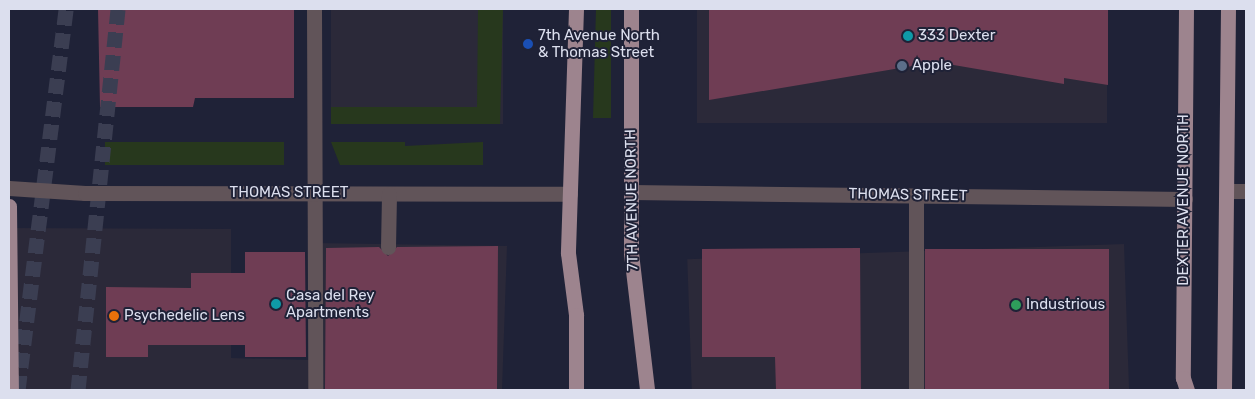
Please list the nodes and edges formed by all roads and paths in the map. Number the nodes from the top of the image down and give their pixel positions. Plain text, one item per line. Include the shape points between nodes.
1 (314, 9) edge
2 (576, 9) edge
3 (631, 9) edge
4 (1186, 9) edge
5 (1228, 9) edge
6 (9, 188) edge
7 (1227, 191) junction
8 (1246, 191) edge
9 (631, 192) junction
10 (314, 194) junction
11 (389, 194) junction
12 (570, 194) junction
13 (916, 196) junction
14 (1184, 199) junction
15 (9, 206) edge
16 (388, 247) dead end
17 (11, 390) edge
18 (315, 390) edge
19 (576, 390) edge
20 (648, 390) edge
21 (916, 390) edge
22 (1187, 390) edge
23 (1224, 390) edge

1 - 10 street
2 - 12 main road
3 - 9 main road, 7TH AVENUE NORTH
4 - 14 main road, DEXTER AVENUE NORTH
5 - 7 main road
6 - 10 street, THOMAS STREET via 85,193
7 - 8 street
7 - 23 main road
9 - 13 street, THOMAS STREET
9 - 20 main road, 7TH AVENUE NORTH via 631,253
10 - 11 street, THOMAS STREET
10 - 18 street
11 - 12 street, THOMAS STREET
11 - 16 street
12 - 19 main road via 568,252 576,316
13 - 14 street, THOMAS STREET
13 - 21 street
14 - 22 main road, DEXTER AVENUE NORTH via 1183,378
15 - 17 main road

